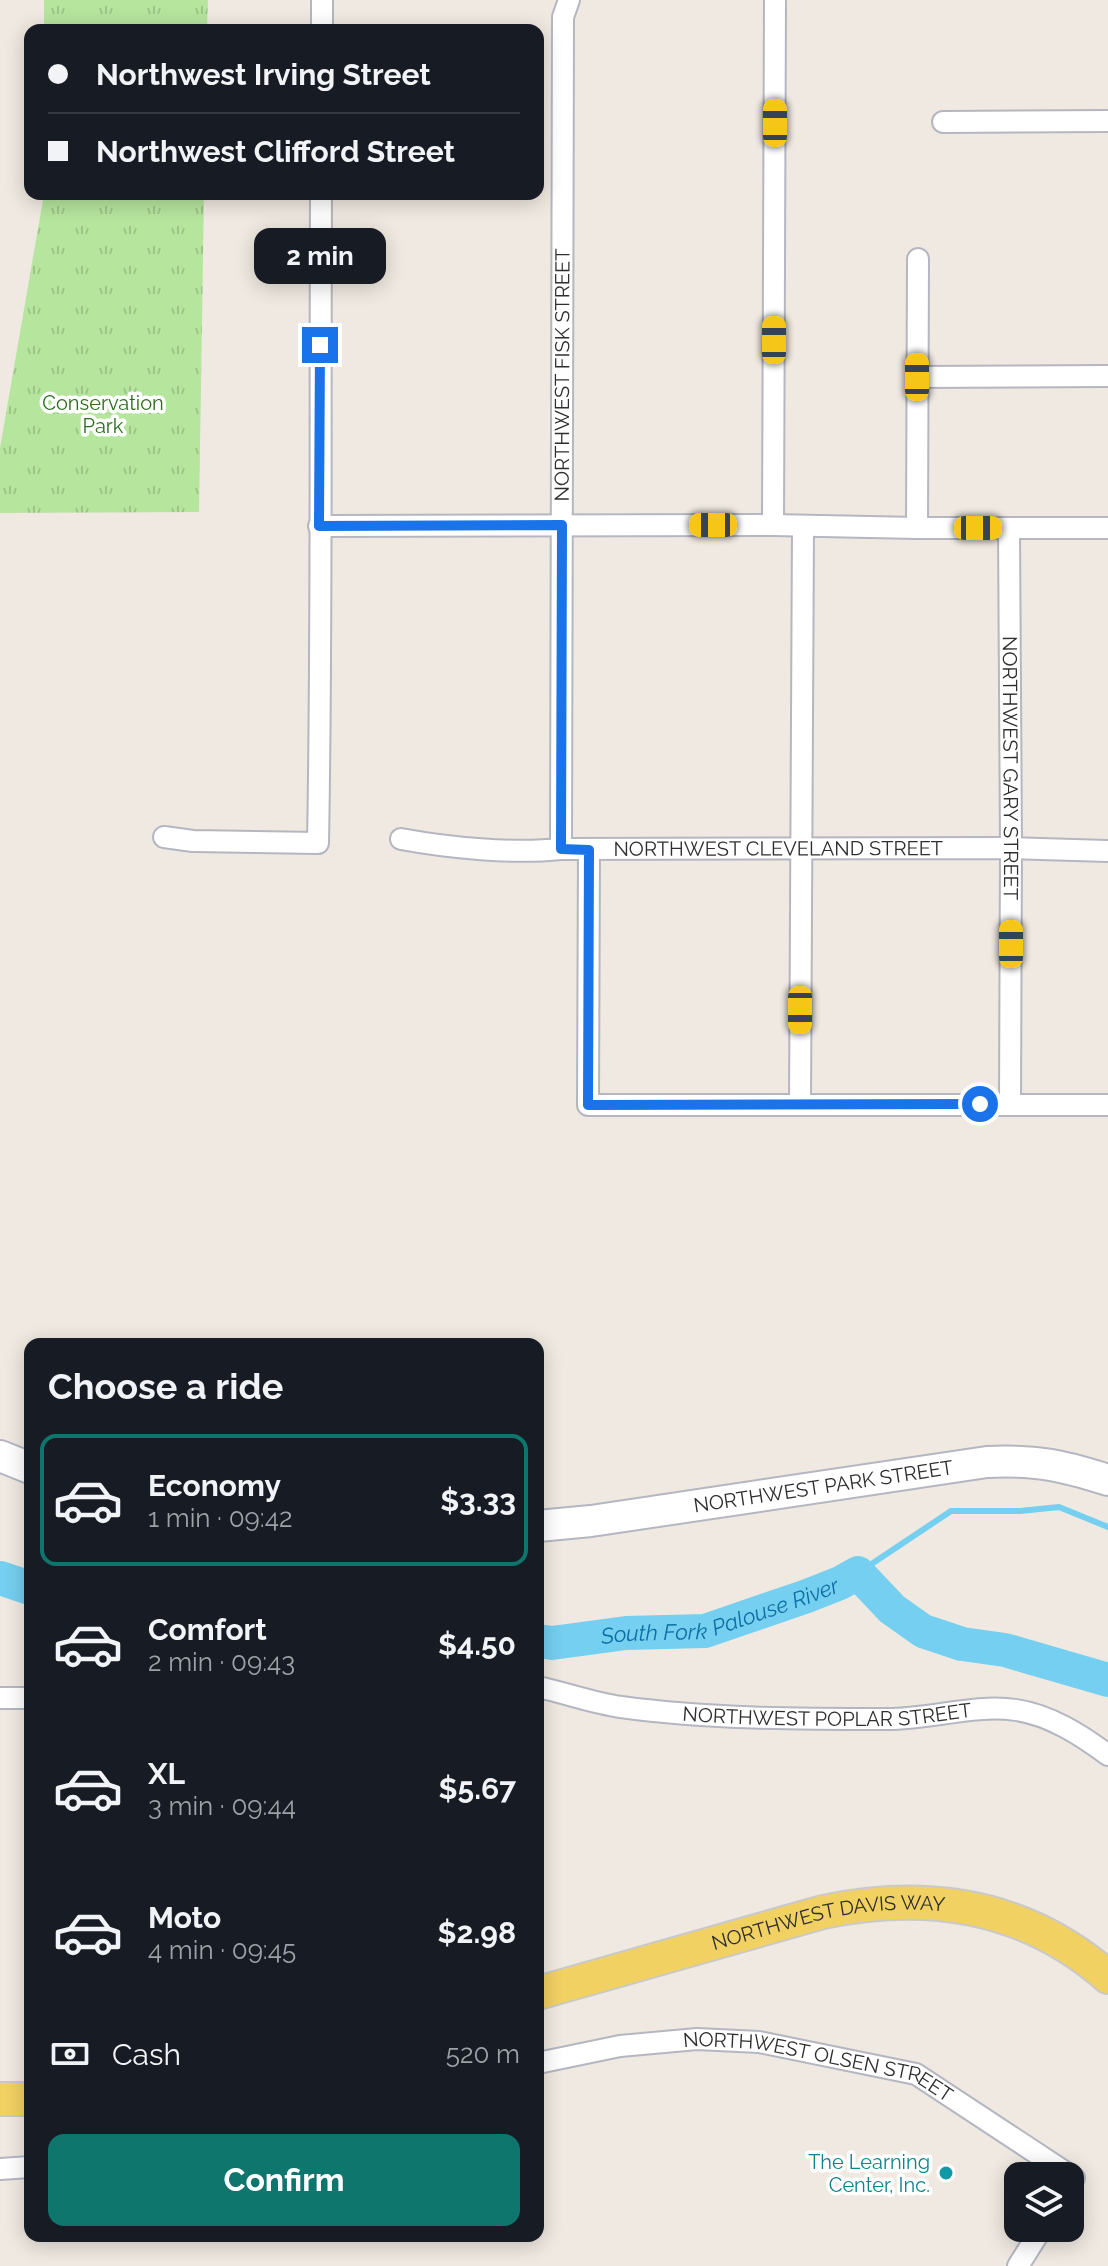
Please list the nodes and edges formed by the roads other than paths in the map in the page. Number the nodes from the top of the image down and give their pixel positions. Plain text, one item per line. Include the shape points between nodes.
1 (322, 0) edge
2 (569, 0) edge
3 (775, 0) edge
4 (322, 24) edge
5 (1108, 121) edge
6 (943, 122) dead end
7 (321, 200) edge
8 (918, 259) dead end
9 (1108, 376) edge
10 (917, 377) junction
11 (562, 525) junction
12 (773, 525) junction
13 (319, 526) junction
14 (803, 526) junction
15 (917, 528) junction
16 (1009, 528) junction
17 (1108, 528) edge
18 (164, 837) dead end
19 (401, 839) dead end
20 (1011, 848) junction
21 (561, 849) junction
22 (589, 850) junction
23 (801, 850) junction
24 (1108, 851) edge
25 (1010, 1104) junction
26 (800, 1105) junction
27 (1108, 1105) edge
28 (0, 1456) edge
29 (24, 1466) edge
30 (1108, 1480) edge
31 (544, 1525) edge
32 (544, 1688) edge
33 (0, 1698) edge
34 (24, 1698) edge
35 (1108, 1755) edge
36 (1108, 1977) edge
37 (544, 1991) edge
38 (544, 2062) edge
39 (0, 2099) edge
40 (24, 2099) edge
41 (1044, 2162) edge
42 (24, 2167) edge
43 (0, 2169) edge
44 (1033, 2242) edge
45 (1018, 2266) edge

1 - 4 street
2 - 11 street, NORTHWEST FISK STREET via 563,17
3 - 12 street
5 - 6 street
7 - 13 street
8 - 10 street
9 - 10 street
10 - 15 street
11 - 12 street
11 - 13 street
11 - 21 street, NORTHWEST FISK STREET
12 - 14 street
13 - 18 street via 318,843
14 - 15 street
14 - 23 street
15 - 16 street
16 - 17 street
16 - 20 street, NORTHWEST GARY STREET
19 - 21 street, NORTHWEST CLEVELAND STREET
20 - 23 street, NORTHWEST CLEVELAND STREET
20 - 24 street, NORTHWEST CLEVELAND STREET
20 - 25 street, NORTHWEST GARY STREET
21 - 22 street, NORTHWEST CLEVELAND STREET
22 - 23 street, NORTHWEST CLEVELAND STREET
22 - 26 street via 588,1105
23 - 26 street
25 - 26 street
25 - 27 street
28 - 29 street
30 - 31 street, NORTHWEST PARK STREET via 1048,1463 987,1462
32 - 35 street, NORTHWEST POPLAR STREET via 658,1711 806,1719 909,1719 1015,1710 1052,1719
33 - 34 street
36 - 37 main road, NORTHWEST DAVIS WAY via 1049,1935 996,1914 896,1902 823,1912
38 - 41 street, NORTHWEST OLSEN STREET via 620,2046 697,2039 759,2042 916,2074
39 - 40 main road
42 - 43 street
44 - 45 street

